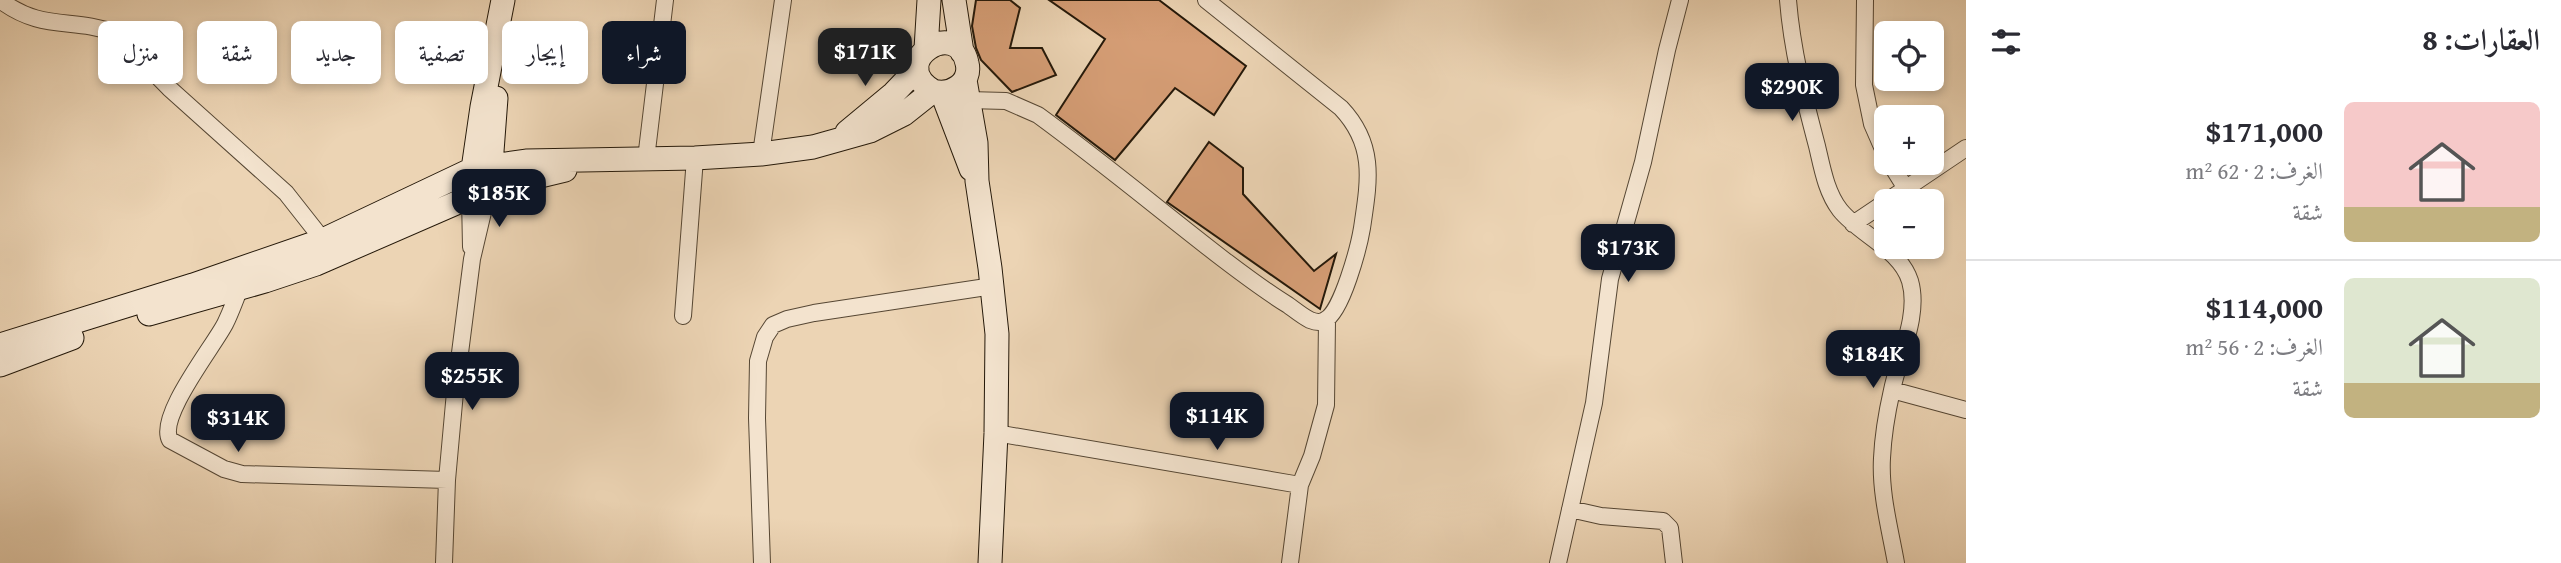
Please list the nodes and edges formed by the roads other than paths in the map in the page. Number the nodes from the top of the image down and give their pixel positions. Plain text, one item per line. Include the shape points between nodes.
1 (0, 0) edge
2 (503, 0) edge
3 (664, 0) edge
4 (783, 0) edge
5 (929, 0) edge
6 (954, 0) edge
7 (1206, 0) edge
8 (1680, 0) edge
9 (1788, 0) edge
10 (1865, 0) edge
11 (962, 52) junction
12 (922, 59) junction
13 (966, 90) junction
14 (937, 92) junction
15 (1874, 129) edge
16 (840, 138) junction
17 (1966, 148) edge
18 (761, 154) junction
19 (695, 158) junction
20 (646, 159) junction
21 (612, 161) junction
22 (482, 167) junction
23 (1898, 175) edge
24 (976, 181) junction
25 (1905, 187) junction
26 (479, 194) junction
27 (1853, 224) junction
28 (323, 240) junction
29 (993, 286) junction
30 (240, 288) junction
31 (683, 316) dead end
32 (1327, 320) junction
33 (0, 345) edge
34 (0, 365) edge
35 (1892, 390) junction
36 (1966, 410) edge
37 (996, 433) junction
38 (447, 480) junction
39 (1300, 485) junction
40 (1570, 509) junction
41 (444, 563) edge
42 (762, 563) edge
43 (990, 563) edge
44 (1290, 563) edge
45 (1558, 563) edge
46 (1674, 563) edge
47 (1896, 563) edge

1 - 28 street via 31,18 115,33 286,193
2 - 22 street via 482,107
3 - 20 street
4 - 18 street
5 - 12 street
6 - 11 street
7 - 32 street via 1341,108 1362,136 1368,187 1361,233 1349,276
8 - 40 street via 1643,162 1610,279 1594,403
9 - 27 street via 1797,71 1826,183
10 - 15 street via 1864,85
11 - 12 street via 948,43 933,44
11 - 13 street via 967,60
12 - 14 street via 922,82
12 - 16 street via 894,93
13 - 14 street
13 - 24 street via 976,143
13 - 32 street via 1038,115 1260,287 1309,319
14 - 16 street via 870,131
14 - 24 street
16 - 18 street
17 - 25 street
18 - 19 street
19 - 20 street
19 - 31 street
20 - 21 street
21 - 22 street via 561,159
21 - 26 street
22 - 26 street
22 - 28 street
23 - 25 street
24 - 29 street
25 - 27 street
26 - 30 street via 316,264
26 - 38 street
27 - 35 street via 1892,255 1910,282 1909,325
28 - 33 street
29 - 37 street
29 - 42 street via 814,313 773,325 758,361
30 - 34 street via 69,339
30 - 38 street via 225,324 171,416 170,440 242,474
32 - 39 street via 1326,405
35 - 36 street
35 - 47 street via 1881,459
37 - 39 street
37 - 43 street
38 - 41 street
39 - 44 street
40 - 45 street
40 - 46 street via 1663,521 1670,528

